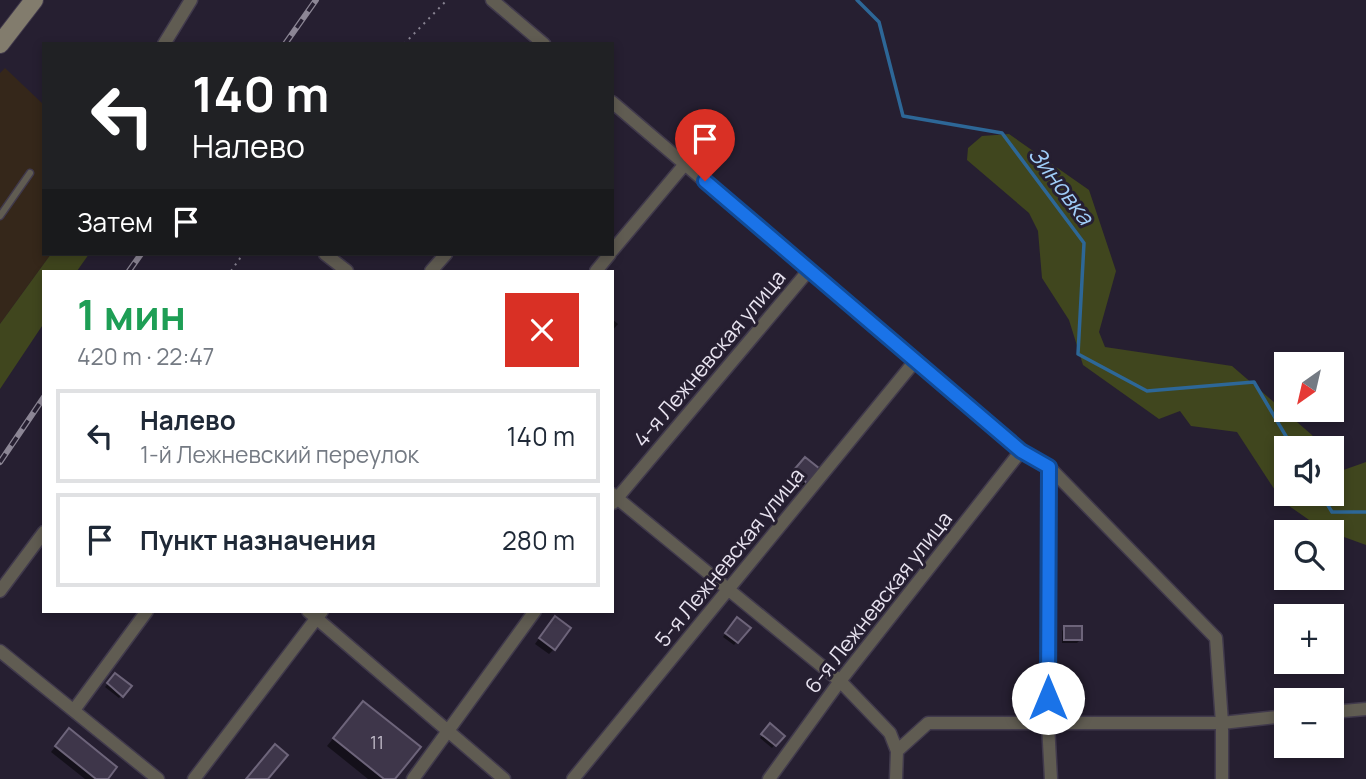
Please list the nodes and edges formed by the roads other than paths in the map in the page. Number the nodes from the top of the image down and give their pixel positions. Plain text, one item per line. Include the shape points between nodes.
1 (34, 0) edge
2 (191, 0) edge
3 (492, 0) edge
4 (165, 42) edge
5 (542, 42) edge
6 (0, 44) edge
7 (614, 104) edge
8 (685, 164) junction
9 (30, 173) dead end
10 (0, 216) edge
11 (614, 248) edge
12 (328, 256) edge
13 (444, 256) edge
14 (608, 256) edge
15 (346, 270) edge
16 (432, 270) edge
17 (597, 270) edge
18 (809, 270) junction
19 (915, 361) junction
20 (1021, 451) junction
21 (1049, 467) junction
22 (614, 498) edge
23 (42, 534) edge
24 (727, 589) junction
25 (0, 591) edge
26 (146, 613) edge
27 (315, 613) edge
28 (534, 613) edge
29 (0, 651) edge
30 (840, 681) junction
31 (1366, 709) edge
32 (74, 710) junction
33 (1344, 711) edge
34 (1274, 717) edge
35 (1222, 723) junction
36 (1048, 724) junction
37 (448, 730) junction
38 (897, 751) junction
39 (158, 779) edge
40 (194, 779) edge
41 (413, 779) edge
42 (504, 779) edge
43 (573, 779) edge
44 (769, 779) edge
45 (896, 779) edge
46 (1051, 779) edge
47 (1222, 779) edge

1 - 6 main road
2 - 4 street
3 - 5 street
7 - 8 street
8 - 11 street
8 - 18 street
9 - 10 lane
12 - 15 street
13 - 16 street
14 - 17 street
18 - 19 street
18 - 22 street, 4-я Лежневская улица
19 - 20 street
19 - 24 street, 5-я Лежневская улица
20 - 21 street
20 - 30 street, 6-я Лежневская улица
21 - 35 street via 1216,638
21 - 36 street
22 - 24 street
23 - 25 street
24 - 30 street
24 - 43 street, 5-я Лежневская улица
26 - 32 street
27 - 37 street
27 - 40 street
28 - 37 street
29 - 32 street
30 - 38 street via 890,733
30 - 44 street, 6-я Лежневская улица
31 - 33 street
32 - 39 street
34 - 35 street
35 - 36 street
35 - 47 street
36 - 38 street via 928,723
36 - 46 street
37 - 41 street
37 - 42 street
38 - 45 street

